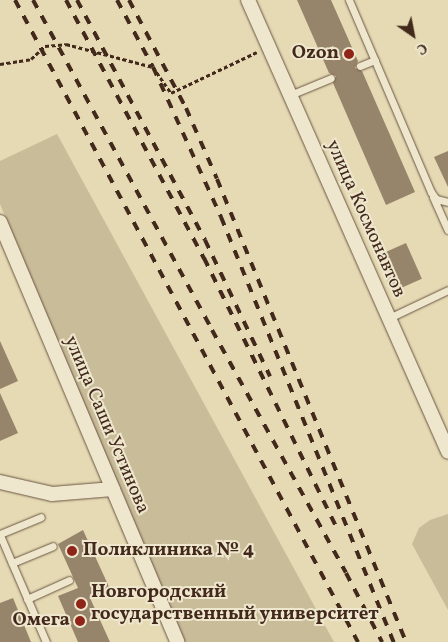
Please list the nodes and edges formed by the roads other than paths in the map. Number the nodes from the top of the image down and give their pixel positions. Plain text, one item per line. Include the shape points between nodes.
1 (248, 0) edge
2 (349, 0) edge
3 (375, 60) junction
4 (360, 66) dead end
5 (331, 78) dead end
6 (290, 95) junction
7 (431, 192) junction
8 (448, 202) edge
9 (0, 222) edge
10 (448, 230) edge
11 (448, 290) edge
12 (389, 318) junction
13 (448, 452) edge
14 (0, 482) edge
15 (113, 489) junction
16 (41, 517) dead end
17 (0, 535) edge
18 (53, 546) dead end
19 (12, 563) junction
20 (69, 580) dead end
21 (27, 598) junction
22 (46, 642) edge
23 (177, 642) edge

1 - 6 street, улица Космонавтов
2 - 3 lane
3 - 4 lane
3 - 7 lane
5 - 6 lane
6 - 12 street, улица Космонавтов
7 - 8 lane via 436,199
7 - 10 lane
9 - 15 street, улица Саши Устинова
11 - 12 lane
12 - 13 street, улица Космонавтов
14 - 15 street via 52,494
15 - 23 street, улица Саши Устинова
16 - 17 lane
17 - 19 lane
18 - 19 lane
19 - 21 lane
20 - 21 lane
21 - 22 lane

